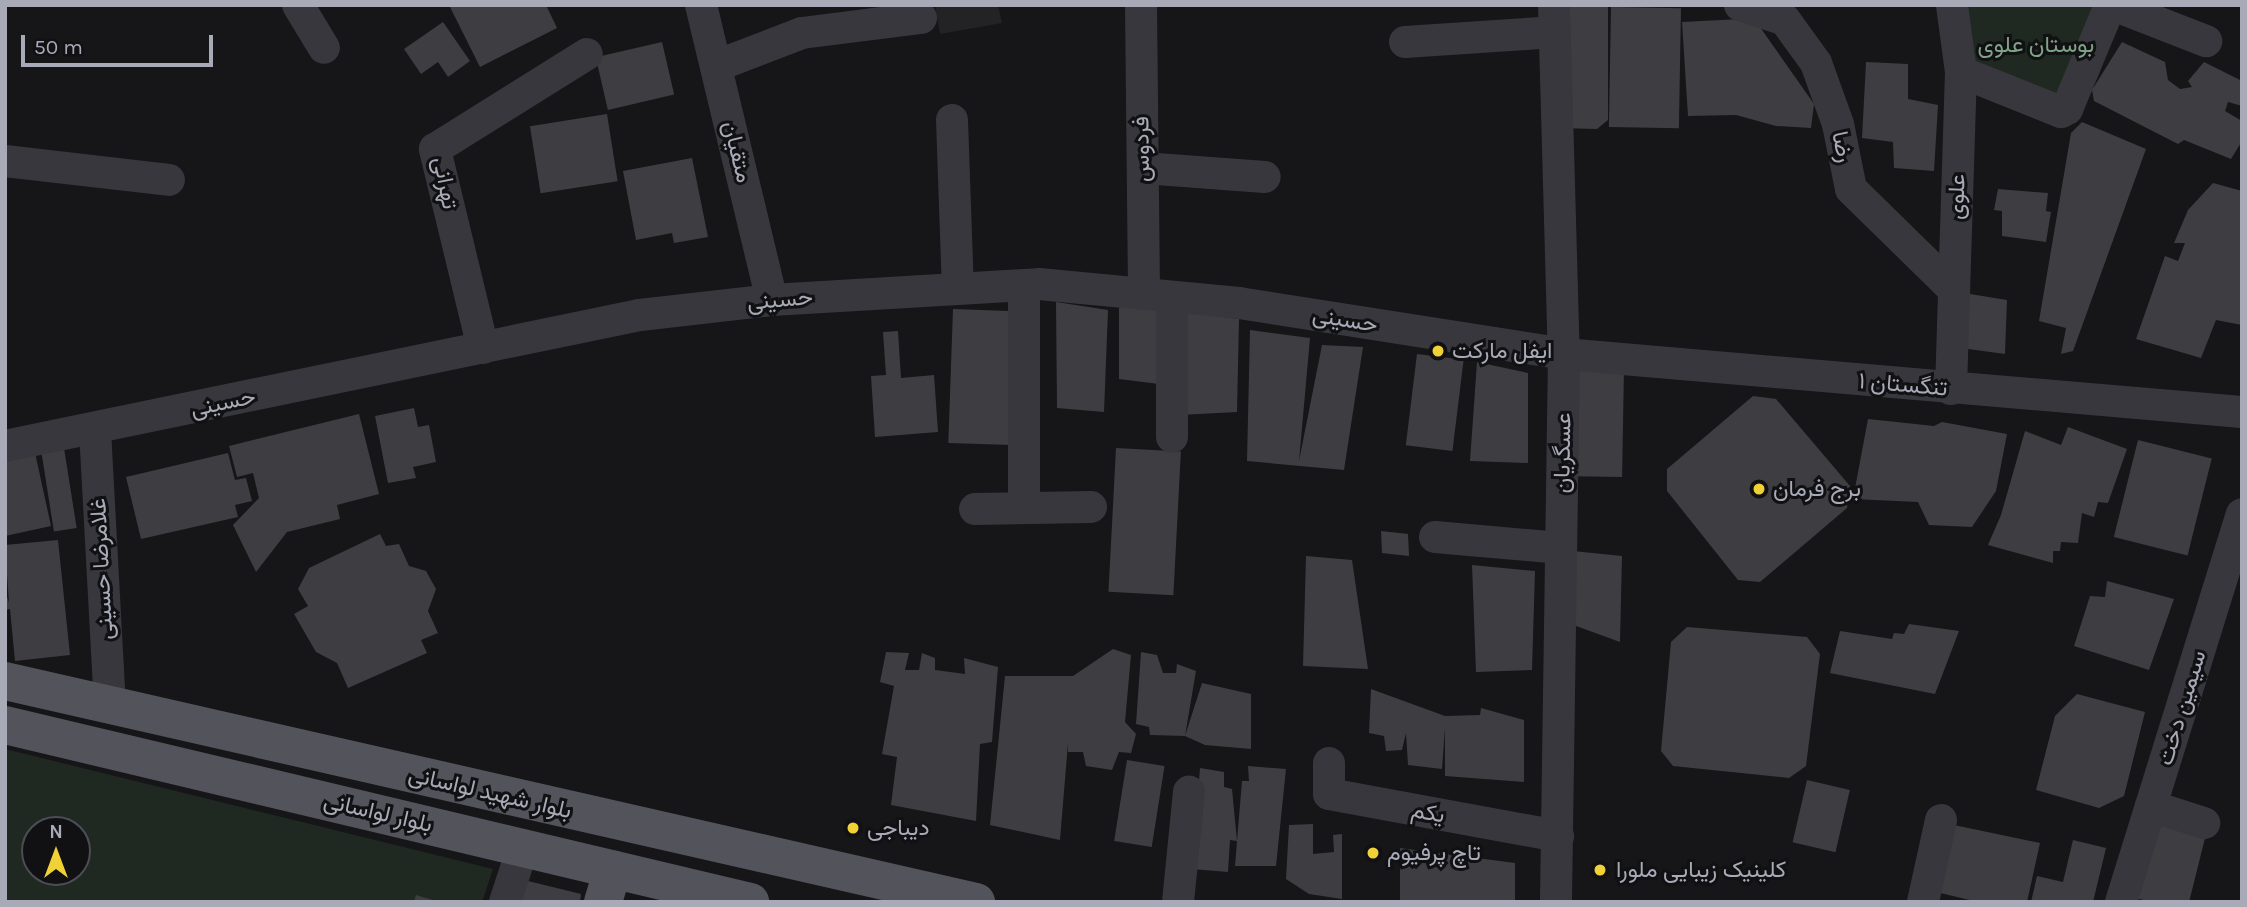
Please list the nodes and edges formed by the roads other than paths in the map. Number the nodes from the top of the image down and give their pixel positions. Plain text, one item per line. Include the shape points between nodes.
1 (298, 5) edge
2 (702, 5) edge
3 (1141, 5) edge
4 (1740, 5) edge
5 (1952, 5) edge
6 (921, 18) dead end
7 (1554, 18) edge
8 (2206, 41) dead end
9 (1405, 42) dead end
10 (324, 48) dead end
11 (587, 54) dead end
12 (716, 66) junction
13 (1961, 72) junction
14 (952, 120) dead end
15 (5, 160) edge
16 (1143, 168) junction
17 (1265, 177) dead end
18 (169, 180) dead end
19 (1024, 285) junction
20 (958, 288) junction
21 (1954, 290) junction
22 (1158, 295) junction
23 (772, 300) junction
24 (483, 348) junction
25 (1564, 354) junction
26 (1951, 389) junction
27 (2242, 412) edge
28 (95, 430) junction
29 (1172, 437) dead end
30 (5, 446) edge
31 (1091, 507) dead end
32 (1024, 508) junction
33 (975, 509) dead end
34 (2239, 529) edge
35 (1435, 537) dead end
36 (1562, 548) junction
37 (5, 681) edge
38 (110, 707) junction
39 (5, 725) edge
40 (1328, 763) dead end
41 (1189, 792) dead end
42 (2151, 806) junction
43 (1941, 820) dead end
44 (2204, 823) dead end
45 (1558, 836) junction
46 (523, 847) junction
47 (608, 886) edge
48 (685, 894) edge
49 (505, 902) edge
50 (750, 902) edge
51 (976, 902) edge
52 (1178, 902) edge
53 (1556, 902) edge
54 (1923, 902) edge
55 (2120, 902) edge

1 - 10 street
2 - 12 street, متقیان
3 - 16 street, فردوس
4 - 21 street, رضا via 1785,20 1816,63 1838,124 1851,189
5 - 13 street, علوی
6 - 12 street via 802,33
7 - 9 street
7 - 25 street, عسگریان
8 - 13 street via 2116,6 2109,8 2067,109 2061,112
11 - 24 street, تهرانی via 435,149
12 - 23 street, متقیان
13 - 21 street, علوی
14 - 20 street
15 - 18 street
16 - 17 street
16 - 22 street, فردوس
19 - 20 street, حسینی
19 - 22 street, حسینی
19 - 32 street
20 - 23 street, حسینی
21 - 26 street, علوی
22 - 25 street, حسینی via 1239,303
22 - 29 street, فردوس
23 - 24 street, حسینی via 640,315
24 - 28 street, حسینی
25 - 26 street, تنگستان ۱
25 - 36 street, عسگریان
26 - 27 street, تنگستان ۱
28 - 30 street, حسینی
28 - 38 street, غلامرضا حسینی
31 - 32 street
32 - 33 street
34 - 42 street, سیمین دخت
35 - 36 street
36 - 45 street, عسگریان
37 - 38 main road, بلوار شهید لواسانی
38 - 51 main road, بلوار شهید لواسانی
39 - 46 main road, بلوار لواسانی
40 - 45 street, یکم via 1328,794
41 - 52 street
42 - 44 street
42 - 55 street, سیمین دخت
43 - 54 street
45 - 53 street, عسگریان
46 - 47 main road, بلوار لواسانی
46 - 49 street
47 - 48 main road, بلوار لواسانی
48 - 50 main road, بلوار لواسانی

